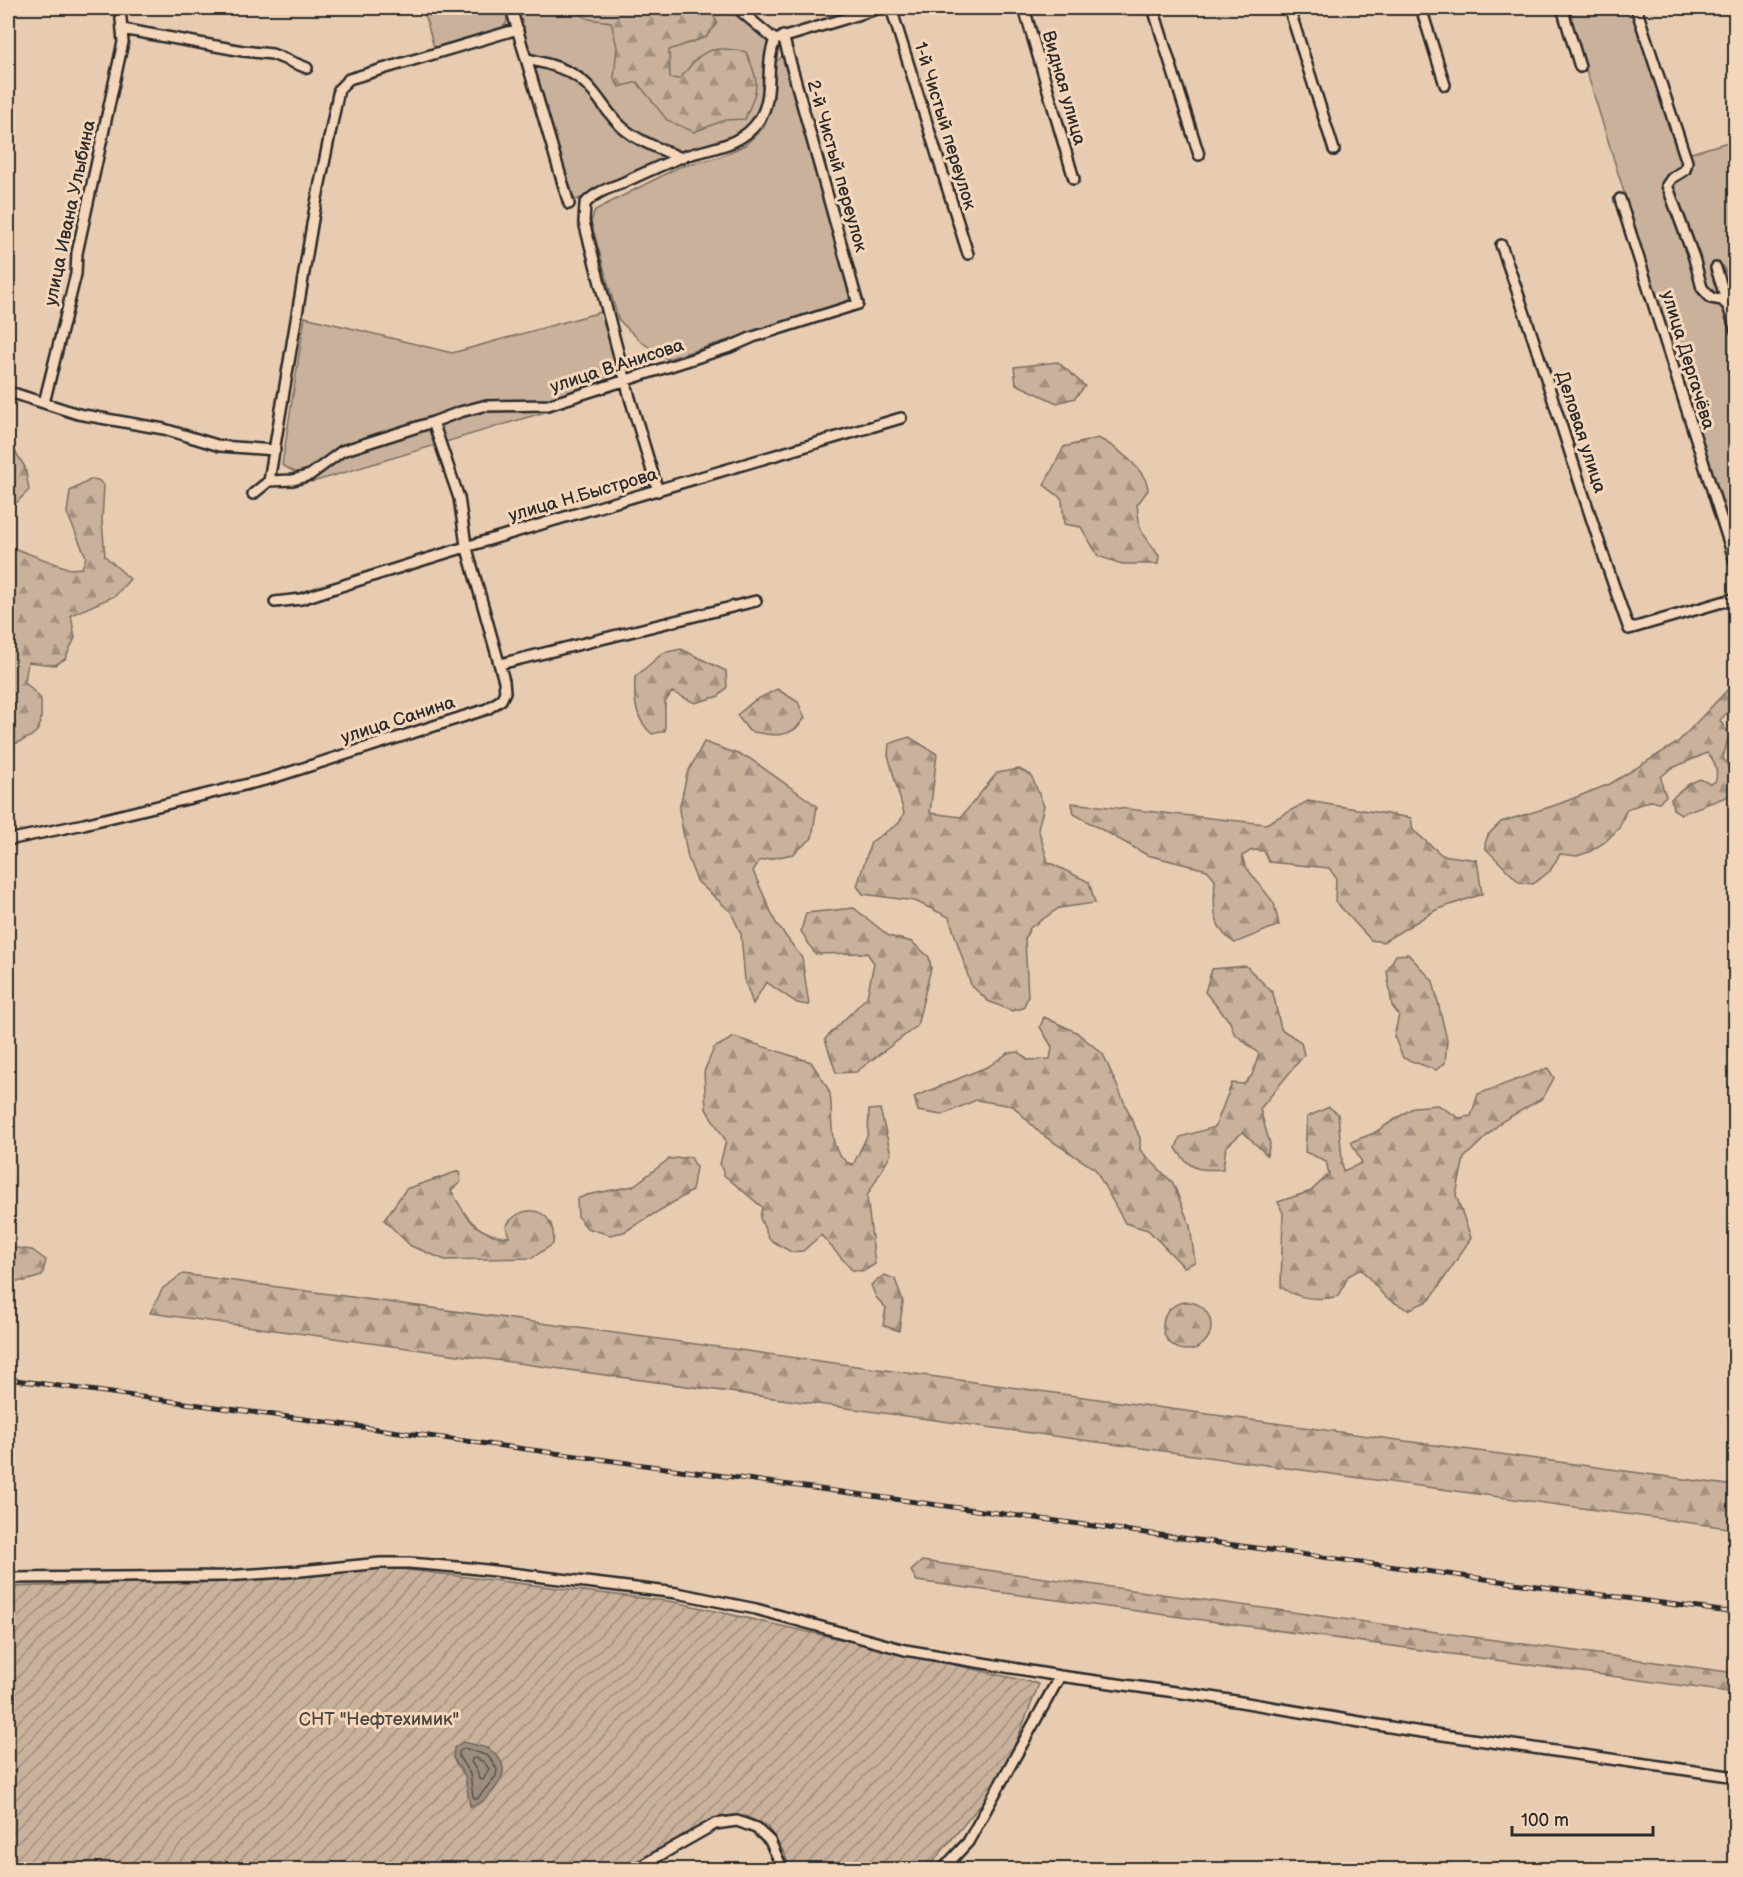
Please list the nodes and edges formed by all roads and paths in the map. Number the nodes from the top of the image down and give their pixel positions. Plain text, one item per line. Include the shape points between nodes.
1 (120, 8) edge
2 (511, 8) edge
3 (736, 8) edge
4 (880, 8) edge
5 (891, 8) edge
6 (1024, 8) edge
7 (1153, 8) edge
8 (1289, 8) edge
9 (1421, 8) edge
10 (1562, 8) edge
11 (1636, 8) edge
12 (122, 29) junction
13 (518, 29) junction
14 (779, 38) junction
15 (528, 60) junction
16 (1580, 67) dead end
17 (307, 68) dead end
18 (1445, 85) dead end
19 (1334, 150) dead end
20 (1199, 155) dead end
21 (681, 158) junction
22 (1074, 178) dead end
23 (1620, 199) dead end
24 (569, 204) dead end
25 (1501, 245) dead end
26 (968, 254) dead end
27 (1716, 268) dead end
28 (858, 304) joint
29 (1726, 305) junction
30 (1736, 331) edge
31 (626, 379) junction
32 (8, 393) edge
33 (44, 403) junction
34 (901, 418) dead end
35 (434, 422) junction
36 (275, 450) junction
37 (269, 481) junction
38 (658, 491) junction
39 (253, 494) dead end
40 (466, 545) junction
41 (1736, 565) edge
42 (1736, 598) edge
43 (756, 601) dead end
44 (275, 602) dead end
45 (500, 664) junction
46 (8, 840) edge
47 (8, 1578) edge
48 (1060, 1676) junction
49 (1736, 1777) edge
50 (634, 1869) edge
51 (783, 1869) edge
52 (942, 1869) edge

1 - 12 street, улица Ивана Улыбина
2 - 13 street
3 - 14 street
4 - 14 street
5 - 26 street, 1-й Чистый переулок
6 - 22 street, Видная улица
7 - 20 street
8 - 19 street
9 - 18 street
10 - 16 street
11 - 29 street, улица Дергачёва via 1687,162 1685,171 1666,185 1702,288
12 - 17 street via 272,54
12 - 33 street, улица Ивана Улыбина via 123,42 77,253 76,274
13 - 15 street
13 - 36 street via 343,83 336,96 314,213
14 - 21 street via 770,52 767,101 759,120 745,135 726,146
14 - 28 street, 2-й Чистый переулок
15 - 21 street via 570,73 586,84 621,127
15 - 24 street
21 - 31 street via 599,193 585,204 584,222
23 - 41 street, улица Дергачёва
25 - 42 street, Деловая улица via 1629,629
27 - 29 street
28 - 31 street, улица В.Анисова
29 - 30 street
31 - 35 street, улица В.Анисова via 548,405 483,406
31 - 38 street
32 - 33 street
33 - 36 street via 78,414 164,429 220,446
34 - 38 street, улица Н.Быстрова
35 - 37 street, улица В.Анисова via 342,451 309,475
35 - 40 street, улица Санина via 459,498
36 - 37 street
37 - 39 street
38 - 40 street, улица Н.Быстрова
40 - 44 street, улица Н.Быстрова via 301,599
40 - 45 street, улица Санина
43 - 45 street
45 - 46 street, улица Санина via 505,692 495,705 269,779
47 - 48 street via 223,1576 380,1563 469,1568 677,1593 905,1650
48 - 49 street
48 - 52 street via 968,1842
50 - 51 street via 715,1824 737,1821 756,1828 770,1841

